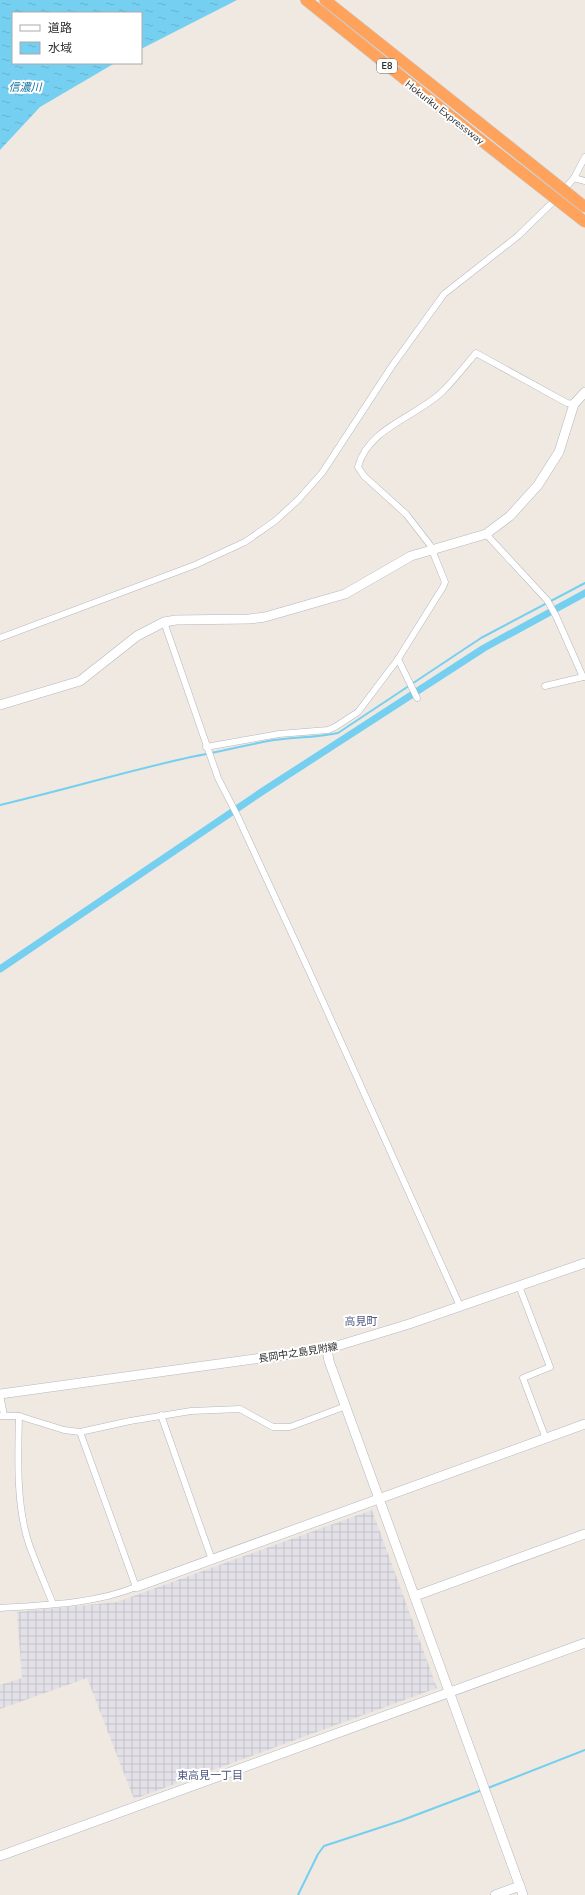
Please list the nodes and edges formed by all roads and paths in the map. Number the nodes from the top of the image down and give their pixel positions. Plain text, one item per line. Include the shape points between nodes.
1 (306, 0) edge
2 (325, 0) edge
3 (585, 157) edge
4 (574, 178) junction
5 (585, 181) edge
6 (585, 207) edge
7 (585, 222) edge
8 (585, 392) edge
9 (574, 404) junction
10 (486, 534) junction
11 (433, 550) junction
12 (164, 622) junction
13 (0, 638) edge
14 (398, 659) junction
15 (584, 677) edge
16 (545, 686) dead end
17 (417, 698) dead end
18 (0, 705) edge
19 (206, 747) junction
20 (585, 1263) edge
21 (519, 1286) junction
22 (460, 1306) junction
23 (327, 1349) junction
24 (0, 1394) edge
25 (346, 1406) junction
26 (2, 1415) edge
27 (160, 1415) junction
28 (19, 1416) junction
29 (585, 1424) edge
30 (80, 1432) junction
31 (546, 1439) junction
32 (380, 1500) junction
33 (585, 1534) edge
34 (212, 1560) junction
35 (136, 1587) junction
36 (415, 1596) junction
37 (53, 1604) junction
38 (0, 1608) edge
39 (585, 1643) edge
40 (449, 1692) junction
41 (0, 1856) edge
42 (520, 1886) junction
43 (495, 1895) edge
44 (523, 1895) edge

1 - 7 highway, Hokuriku Expressway / E8, bridge
2 - 6 highway, Hokuriku Expressway / E8, bridge
3 - 4 street
4 - 5 street
4 - 13 street via 527,228 444,294 392,366 322,473 275,521 245,542 194,565
8 - 9 street
9 - 10 street via 559,452 538,485 510,516
9 - 11 street via 567,403 476,353 442,392 380,435 369,446 358,467 364,476 406,514
10 - 11 street
10 - 15 street via 547,600
11 - 12 street via 405,559 345,594 265,617
11 - 14 street via 445,582
12 - 18 street via 137,636 80,681
12 - 19 street
14 - 17 street
14 - 19 street via 358,712 335,728 279,734
15 - 16 street
19 - 22 street
20 - 21 street, 長岡中之島見附線
21 - 22 street, 長岡中之島見附線
21 - 31 street via 550,1367 523,1378
22 - 23 street, 長岡中之島見附線
23 - 24 street, 長岡中之島見附線
23 - 25 street
24 - 26 street
25 - 27 street via 282,1428 269,1425 240,1409
25 - 32 street
26 - 28 street
27 - 30 street
27 - 34 street
28 - 30 street via 64,1430
28 - 37 street via 18,1459 24,1520 29,1543
29 - 31 street
30 - 35 street
31 - 32 street
32 - 34 street
32 - 36 street
33 - 36 street
34 - 35 street
35 - 37 street via 105,1597
36 - 40 street
37 - 38 street
39 - 40 street
40 - 41 street
40 - 42 street
42 - 43 street
42 - 44 street

